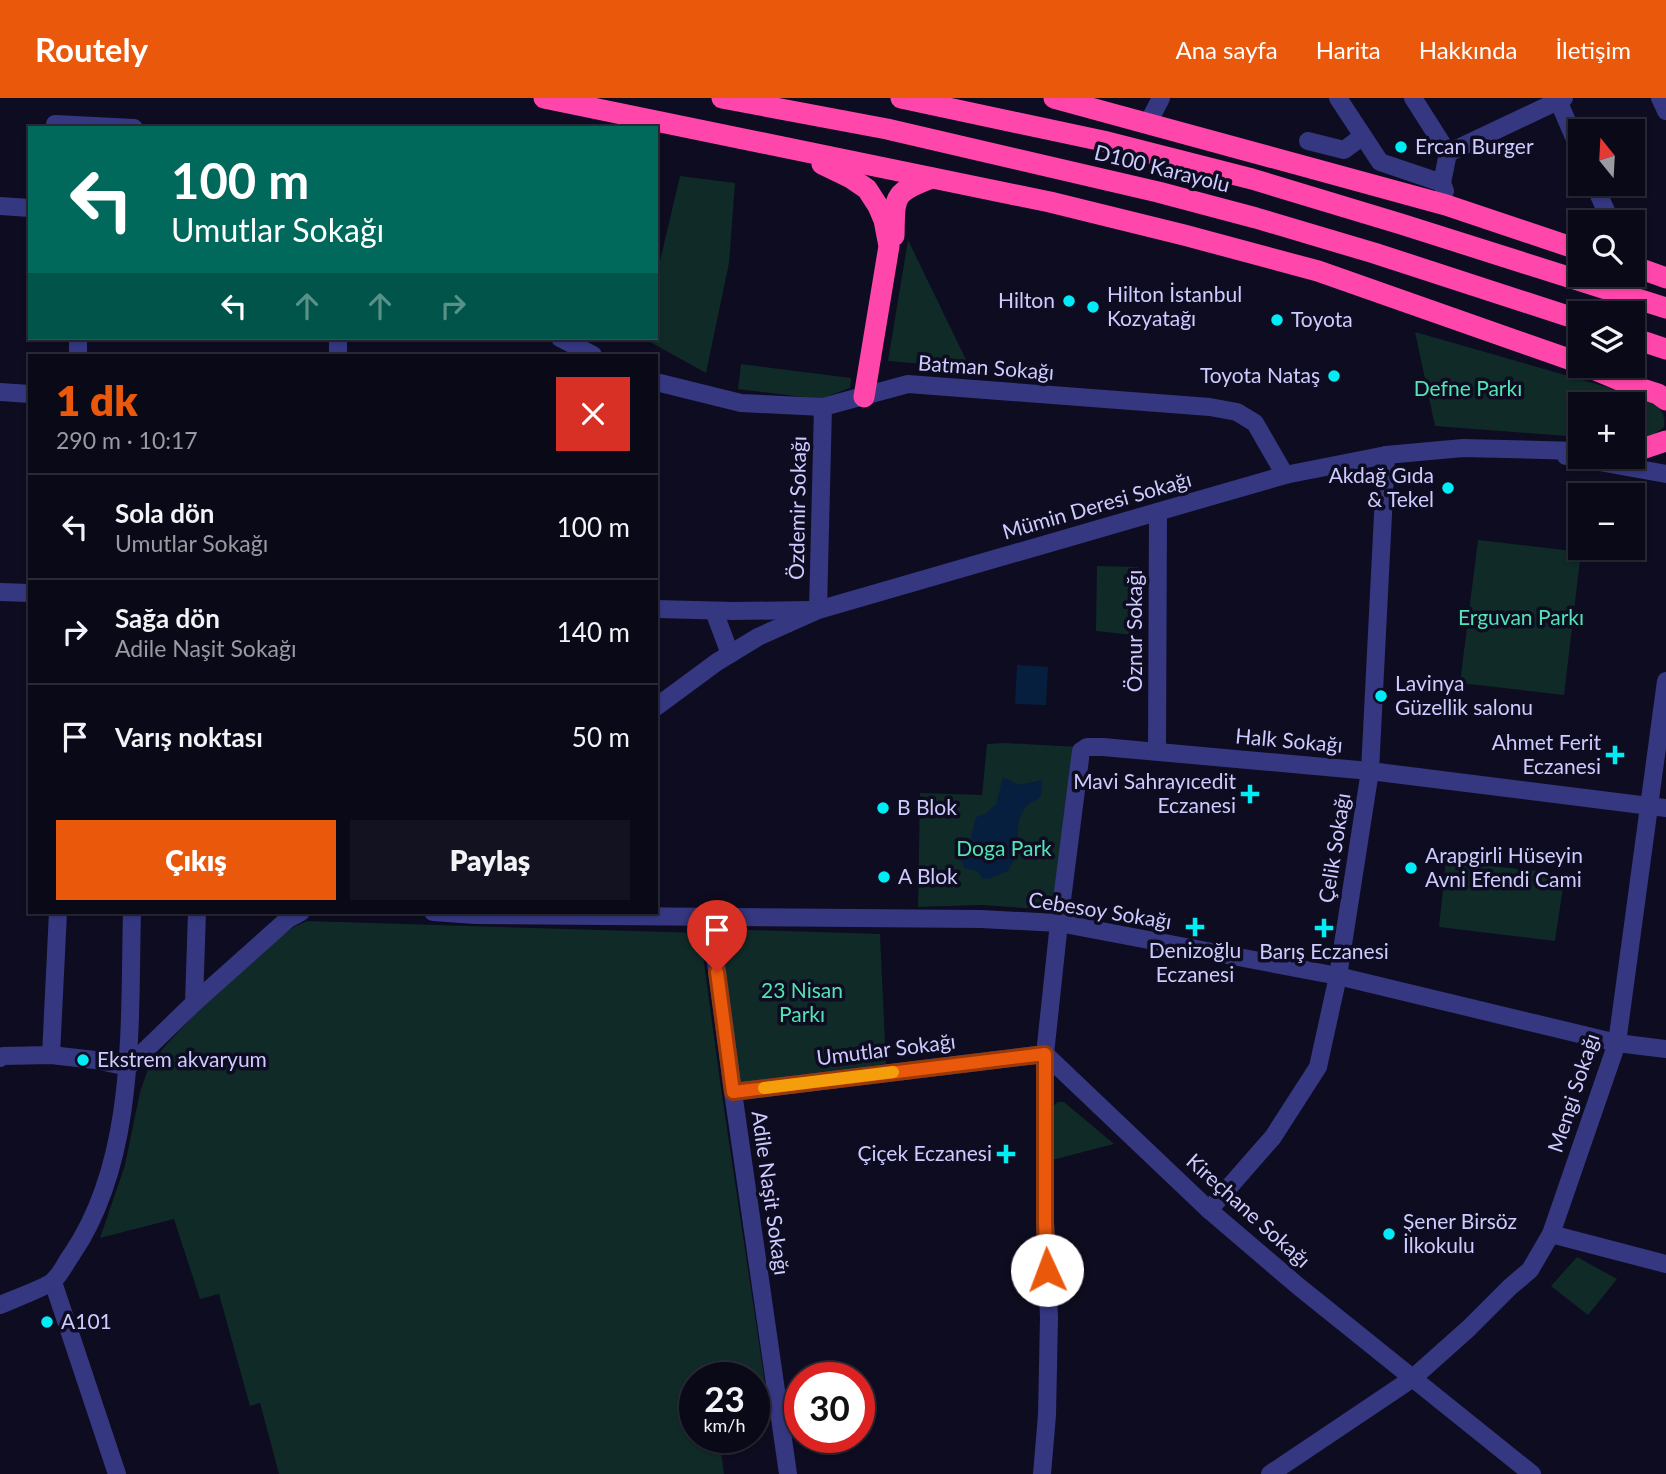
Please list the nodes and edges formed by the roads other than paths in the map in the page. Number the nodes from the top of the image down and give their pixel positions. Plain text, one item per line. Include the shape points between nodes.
1 (544, 98) edge
2 (722, 98) edge
3 (901, 98) edge
4 (1054, 98) edge
5 (1161, 98) edge
6 (1338, 98) edge
7 (1413, 98) edge
8 (1660, 98) edge
9 (1560, 99) edge
10 (1666, 111) edge
11 (1568, 120) edge
12 (1149, 123) junction
13 (55, 124) dead end
14 (94, 126) edge
15 (1363, 136) junction
16 (1308, 141) dead end
17 (792, 150) junction
18 (1448, 153) junction
19 (932, 178) junction
20 (1351, 180) junction
21 (1442, 183) junction
22 (1446, 205) junction
23 (0, 206) edge
24 (28, 208) edge
25 (1568, 246) edge
26 (890, 259) junction
27 (1568, 262) edge
28 (1645, 270) edge
29 (1666, 278) edge
30 (1639, 287) edge
31 (1666, 296) edge
32 (1666, 308) edge
33 (1568, 316) edge
34 (564, 340) edge
35 (1645, 342) edge
36 (1666, 349) edge
37 (588, 354) edge
38 (1568, 359) edge
39 (1615, 378) edge
40 (1636, 378) edge
41 (658, 382) edge
42 (1666, 386) edge
43 (0, 392) edge
44 (28, 394) edge
45 (869, 396) junction
46 (1666, 400) edge
47 (823, 407) junction
48 (1666, 441) edge
49 (1528, 449) junction
50 (1645, 449) edge
51 (1666, 450) edge
52 (1568, 451) edge
53 (1645, 452) edge
54 (1386, 455) junction
55 (1666, 474) edge
56 (1285, 475) junction
57 (1158, 512) junction
58 (0, 592) edge
59 (28, 593) edge
60 (658, 609) edge
61 (818, 610) junction
62 (714, 611) junction
63 (760, 611) junction
64 (766, 633) junction
65 (730, 654) junction
66 (1666, 681) edge
67 (658, 706) edge
68 (1157, 751) junction
69 (1370, 771) junction
70 (1658, 808) edge
71 (58, 914) edge
72 (132, 914) edge
73 (197, 914) edge
74 (297, 914) edge
75 (462, 914) edge
76 (709, 917) junction
77 (1059, 923) junction
78 (1338, 976) junction
79 (194, 1003) junction
80 (1617, 1044) junction
81 (1666, 1049) edge
82 (1045, 1054) junction
83 (51, 1055) junction
84 (1, 1056) edge
85 (128, 1067) junction
86 (733, 1092) junction
87 (1209, 1210) junction
88 (1551, 1234) junction
89 (1666, 1264) edge
90 (53, 1282) junction
91 (0, 1305) edge
92 (1413, 1378) junction
93 (117, 1474) edge
94 (788, 1474) edge
95 (1042, 1474) edge
96 (1270, 1474) edge
97 (1532, 1474) edge

1 - 17 highway
2 - 33 highway, D100 Karayolu via 887,129 1157,192 1361,249
3 - 32 highway, D100 Karayolu via 1103,141 1252,179
4 - 12 highway
5 - 12 street
6 - 15 street
7 - 18 street
8 - 10 street
9 - 11 street
9 - 18 street
12 - 20 highway
13 - 14 street
15 - 16 street via 1344,150
15 - 21 street via 1380,162
17 - 19 highway
17 - 26 highway via 867,189 884,220
18 - 21 street
19 - 26 highway via 900,193 894,208
19 - 38 highway via 1050,202 1318,271
20 - 22 highway
20 - 27 highway via 1390,199
21 - 22 street
22 - 25 highway
23 - 24 street
26 - 45 highway
28 - 29 highway
30 - 31 highway
34 - 37 street
35 - 36 highway
39 - 46 highway
40 - 42 highway
41 - 47 street, Batman Sokağı via 741,403
43 - 44 street
45 - 47 street, Batman Sokağı
45 - 56 street, Batman Sokağı via 908,384 1237,412 1255,423
47 - 61 street, Özdemir Sokağı
48 - 50 highway
49 - 52 street, Mümin Deresi Sokağı
49 - 54 street, Mümin Deresi Sokağı via 1463,448
49 - 55 street
51 - 53 street
54 - 56 street, Mümin Deresi Sokağı
54 - 69 street, Çelik Sokağı
56 - 57 street, Mümin Deresi Sokağı
57 - 61 street, Mümin Deresi Sokağı
57 - 68 street, Öznur Sokağı
58 - 59 street
60 - 62 street
61 - 63 street
61 - 64 street, Mümin Deresi Sokağı
62 - 63 street
62 - 65 street
63 - 64 street
64 - 65 street, Mümin Deresi Sokağı
65 - 67 street, Mümin Deresi Sokağı
66 - 70 street, Mengi Sokağı
68 - 69 street, Halk Sokağı
68 - 77 street, Halk Sokağı via 1091,746 1082,751
69 - 70 street, Halk Sokağı
69 - 78 street, Çelik Sokağı
70 - 80 street, Mengi Sokağı
71 - 83 street
72 - 85 street
73 - 79 street
74 - 79 street
75 - 76 street, Cebesoy Sokağı
76 - 77 street, Cebesoy Sokağı
76 - 86 street, Adile Naşit Sokağı
77 - 78 street, Cebesoy Sokağı
77 - 82 street
78 - 80 street, Cebesoy Sokağı
78 - 87 street, Çelik Sokağı via 1318,1067 1273,1137
79 - 85 street
80 - 81 street, Cebesoy Sokağı
80 - 88 street, Mengi Sokağı
82 - 86 street, Umutlar Sokağı
82 - 87 street, Kireçhane Sokağı
82 - 95 street via 1049,1318
83 - 84 street
83 - 85 street
85 - 90 street via 109,1174 91,1221
86 - 94 street, Adile Naşit Sokağı
87 - 92 street, Kireçhane Sokağı
88 - 89 street
88 - 92 street, Mengi Sokağı via 1530,1270
90 - 91 street
90 - 93 street
92 - 96 street, Mengi Sokağı
92 - 97 street, Kireçhane Sokağı

